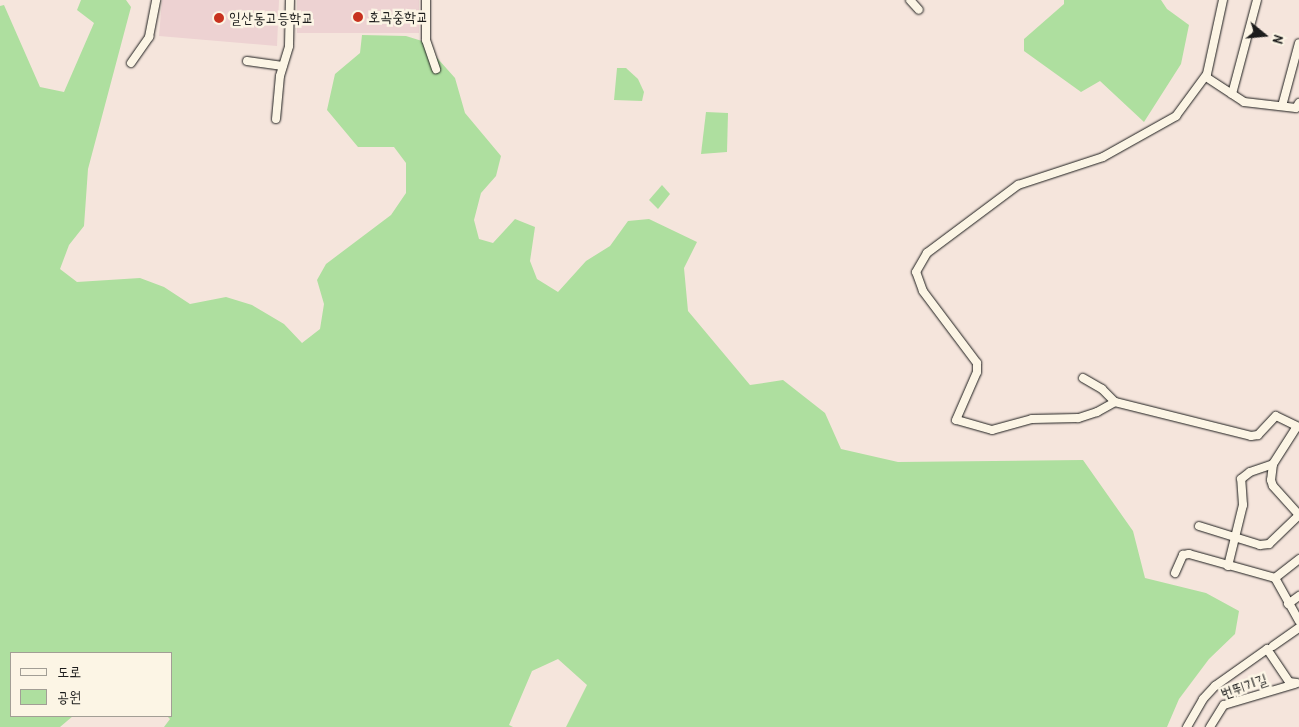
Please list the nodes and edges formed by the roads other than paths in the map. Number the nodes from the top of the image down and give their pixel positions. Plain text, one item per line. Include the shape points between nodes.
1 (156, 0) edge
2 (290, 0) edge
3 (426, 0) edge
4 (910, 0) edge
5 (1223, 0) edge
6 (1257, 0) edge
7 (919, 10) dead end
8 (1299, 43) edge
9 (247, 61) dead end
10 (131, 63) dead end
11 (283, 66) junction
12 (436, 69) dead end
13 (1206, 77) junction
14 (1232, 94) junction
15 (1299, 103) edge
16 (1282, 106) junction
17 (276, 119) dead end
18 (1083, 378) dead end
19 (1115, 402) junction
20 (1297, 428) edge
21 (1273, 464) junction
22 (1299, 515) edge
23 (1200, 526) dead end
24 (1236, 537) junction
25 (1299, 558) edge
26 (1228, 566) junction
27 (1175, 573) dead end
28 (1275, 578) junction
29 (1299, 596) edge
30 (1288, 604) junction
31 (1299, 621) edge
32 (1299, 628) edge
33 (1273, 646) dead end
34 (1298, 683) edge
35 (1187, 727) edge
36 (1210, 727) edge

1 - 10 street via 149,37
2 - 11 street via 289,46
3 - 12 street via 426,40
4 - 7 street
5 - 13 street
6 - 14 street
8 - 16 street
9 - 11 street
11 - 17 street
13 - 14 street
13 - 19 street via 1176,116 1103,157 1018,185 927,253 916,272 923,291 977,363 978,372 956,420 992,430 1032,419 1078,418
14 - 16 street via 1244,102
15 - 16 street via 1296,108
18 - 19 street
19 - 20 street via 1251,436 1258,435 1276,416
20 - 21 street
21 - 22 street via 1272,486
21 - 24 street via 1250,472 1241,480 1243,505
22 - 24 street via 1269,544 1260,545
23 - 24 street
24 - 26 street
25 - 28 street
26 - 27 street via 1183,555
26 - 28 street
28 - 30 street
29 - 30 street
30 - 31 street
32 - 33 street
34 - 35 street, 번뛰기길 via 1288,682 1267,649 1215,686 1203,699
34 - 36 street, 번뛰기길 via 1224,705

